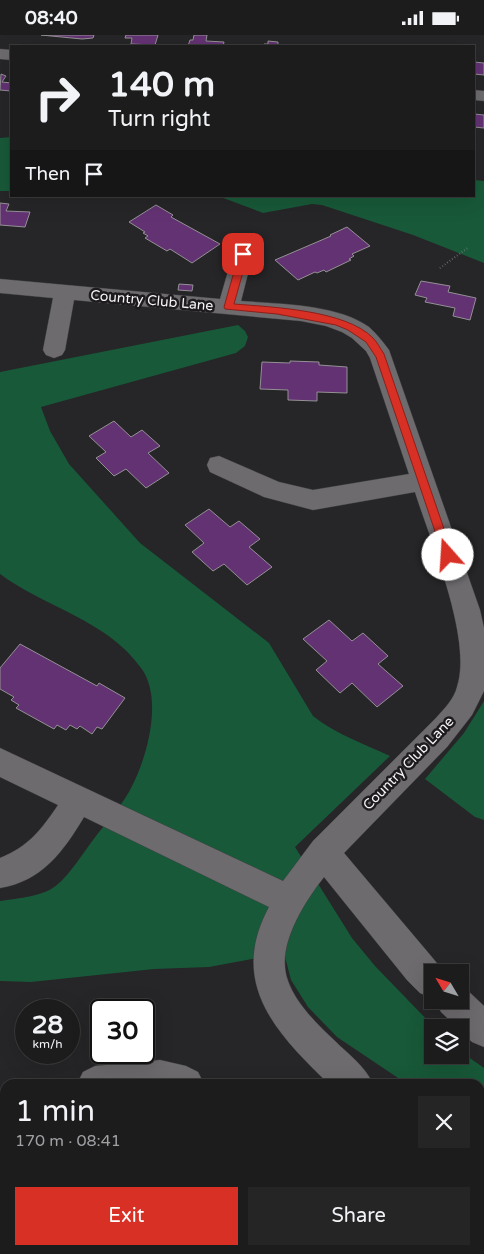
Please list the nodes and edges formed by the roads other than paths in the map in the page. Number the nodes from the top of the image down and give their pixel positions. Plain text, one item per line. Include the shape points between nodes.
1 (243, 254) dead end
2 (0, 286) edge
3 (65, 292) junction
4 (228, 307) junction
5 (54, 350) dead end
6 (219, 465) dead end
7 (423, 481) junction
8 (0, 762) edge
9 (78, 799) junction
10 (324, 852) junction
11 (1, 873) edge
12 (290, 901) junction
13 (424, 973) edge
14 (462, 1009) edge
15 (484, 1030) edge
16 (149, 1079) edge
17 (164, 1079) edge
18 (350, 1079) edge

1 - 4 street
2 - 3 street, Country Club Lane
3 - 4 street, Country Club Lane
3 - 5 street
4 - 7 street, Country Club Lane via 325,319 351,327 369,339 381,356
6 - 7 street via 273,490 313,500
7 - 10 street, Country Club Lane via 467,610 474,646 473,680 468,696 444,729
8 - 9 street
9 - 11 street via 43,852
9 - 12 street
10 - 12 street, Country Club Lane
10 - 13 street
12 - 18 street, Country Club Lane via 273,936 270,979 277,997 307,1038
14 - 15 street
16 - 17 street

